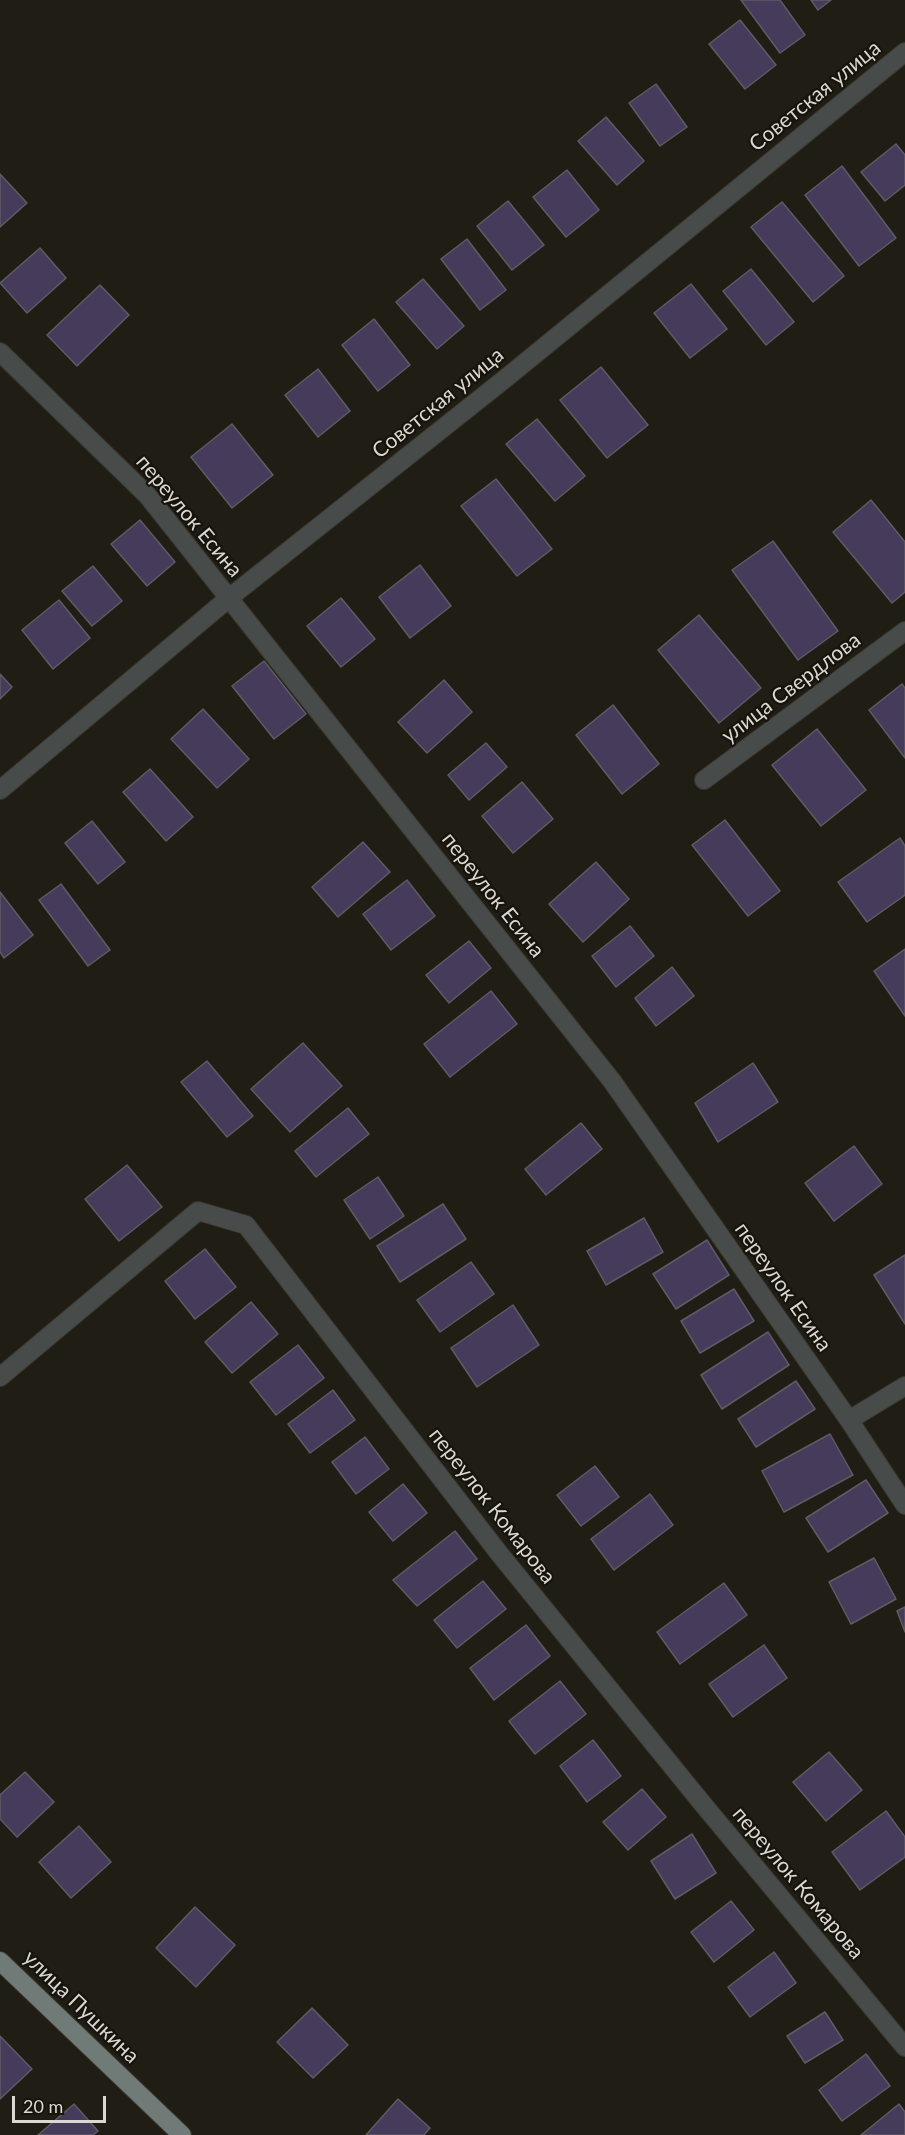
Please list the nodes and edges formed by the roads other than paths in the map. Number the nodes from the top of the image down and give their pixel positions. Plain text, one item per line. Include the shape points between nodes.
1 (905, 52) edge
2 (0, 352) edge
3 (229, 598) junction
4 (905, 631) edge
5 (704, 780) dead end
6 (1, 787) edge
7 (0, 1377) edge
8 (905, 1386) edge
9 (849, 1420) junction
10 (905, 1504) edge
11 (0, 1960) edge
12 (905, 2047) edge
13 (182, 2135) edge

1 - 3 street, Советская улица
2 - 3 street, переулок Есина via 147,495
3 - 6 street, Советская улица
3 - 9 street, переулок Есина via 612,1081
4 - 5 street, улица Свердлова
7 - 12 street, переулок Комарова via 198,1211 246,1225 498,1552
8 - 9 street
9 - 10 street, переулок Есина
11 - 13 main road, улица Пушкина

